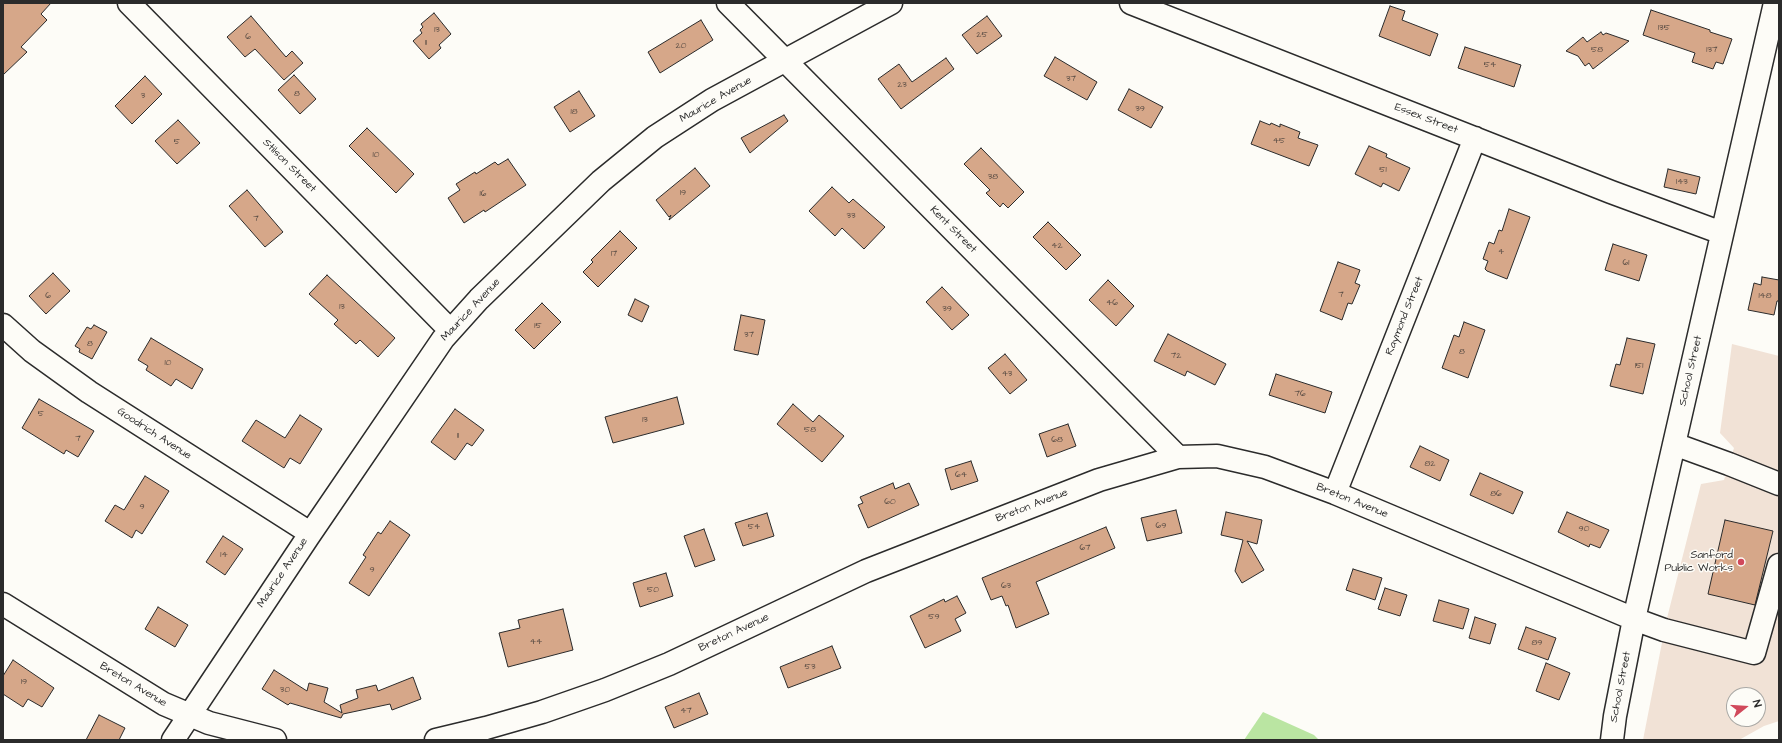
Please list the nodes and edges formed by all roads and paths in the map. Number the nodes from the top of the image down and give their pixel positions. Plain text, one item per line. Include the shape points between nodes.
1 (129, 3) edge
2 (728, 3) edge
3 (891, 3) edge
4 (1131, 3) edge
5 (1775, 3) edge
6 (785, 61) junction
7 (1475, 138) junction
8 (1722, 234) junction
9 (3, 326) edge
10 (450, 330) junction
11 (1674, 444) junction
12 (1178, 457) junction
13 (1779, 484) edge
14 (1335, 493) junction
15 (310, 533) junction
16 (1779, 565) edge
17 (3, 604) edge
18 (1634, 619) junction
19 (189, 716) junction
20 (173, 740) edge
21 (276, 740) edge
22 (436, 740) edge
23 (1612, 740) edge

1 - 10 street, Stilson Street
2 - 6 street, Kent Street
3 - 6 street, Maurice Avenue
4 - 7 street, Essex Street
5 - 8 street, School Street
6 - 10 street, Maurice Avenue via 712,100 660,133 606,176 516,262
6 - 12 street, Kent Street
7 - 8 street, Essex Street
7 - 14 street, Raymond Street
8 - 11 street, School Street
9 - 15 street, Goodrich Avenue via 32,351 89,392
10 - 15 street, Maurice Avenue
11 - 13 street
11 - 18 street, School Street
12 - 14 street, Breton Avenue via 1217,456 1264,467
12 - 22 street, Breton Avenue via 1099,480 866,570 669,664 605,690 542,712
14 - 18 street, Breton Avenue
15 - 19 street, Maurice Avenue
16 - 18 street, Breton Avenue via 1754,653 1664,630
17 - 19 street, Breton Avenue via 140,690
18 - 23 street, School Street
19 - 20 street, Maurice Avenue
19 - 21 street, Breton Avenue

